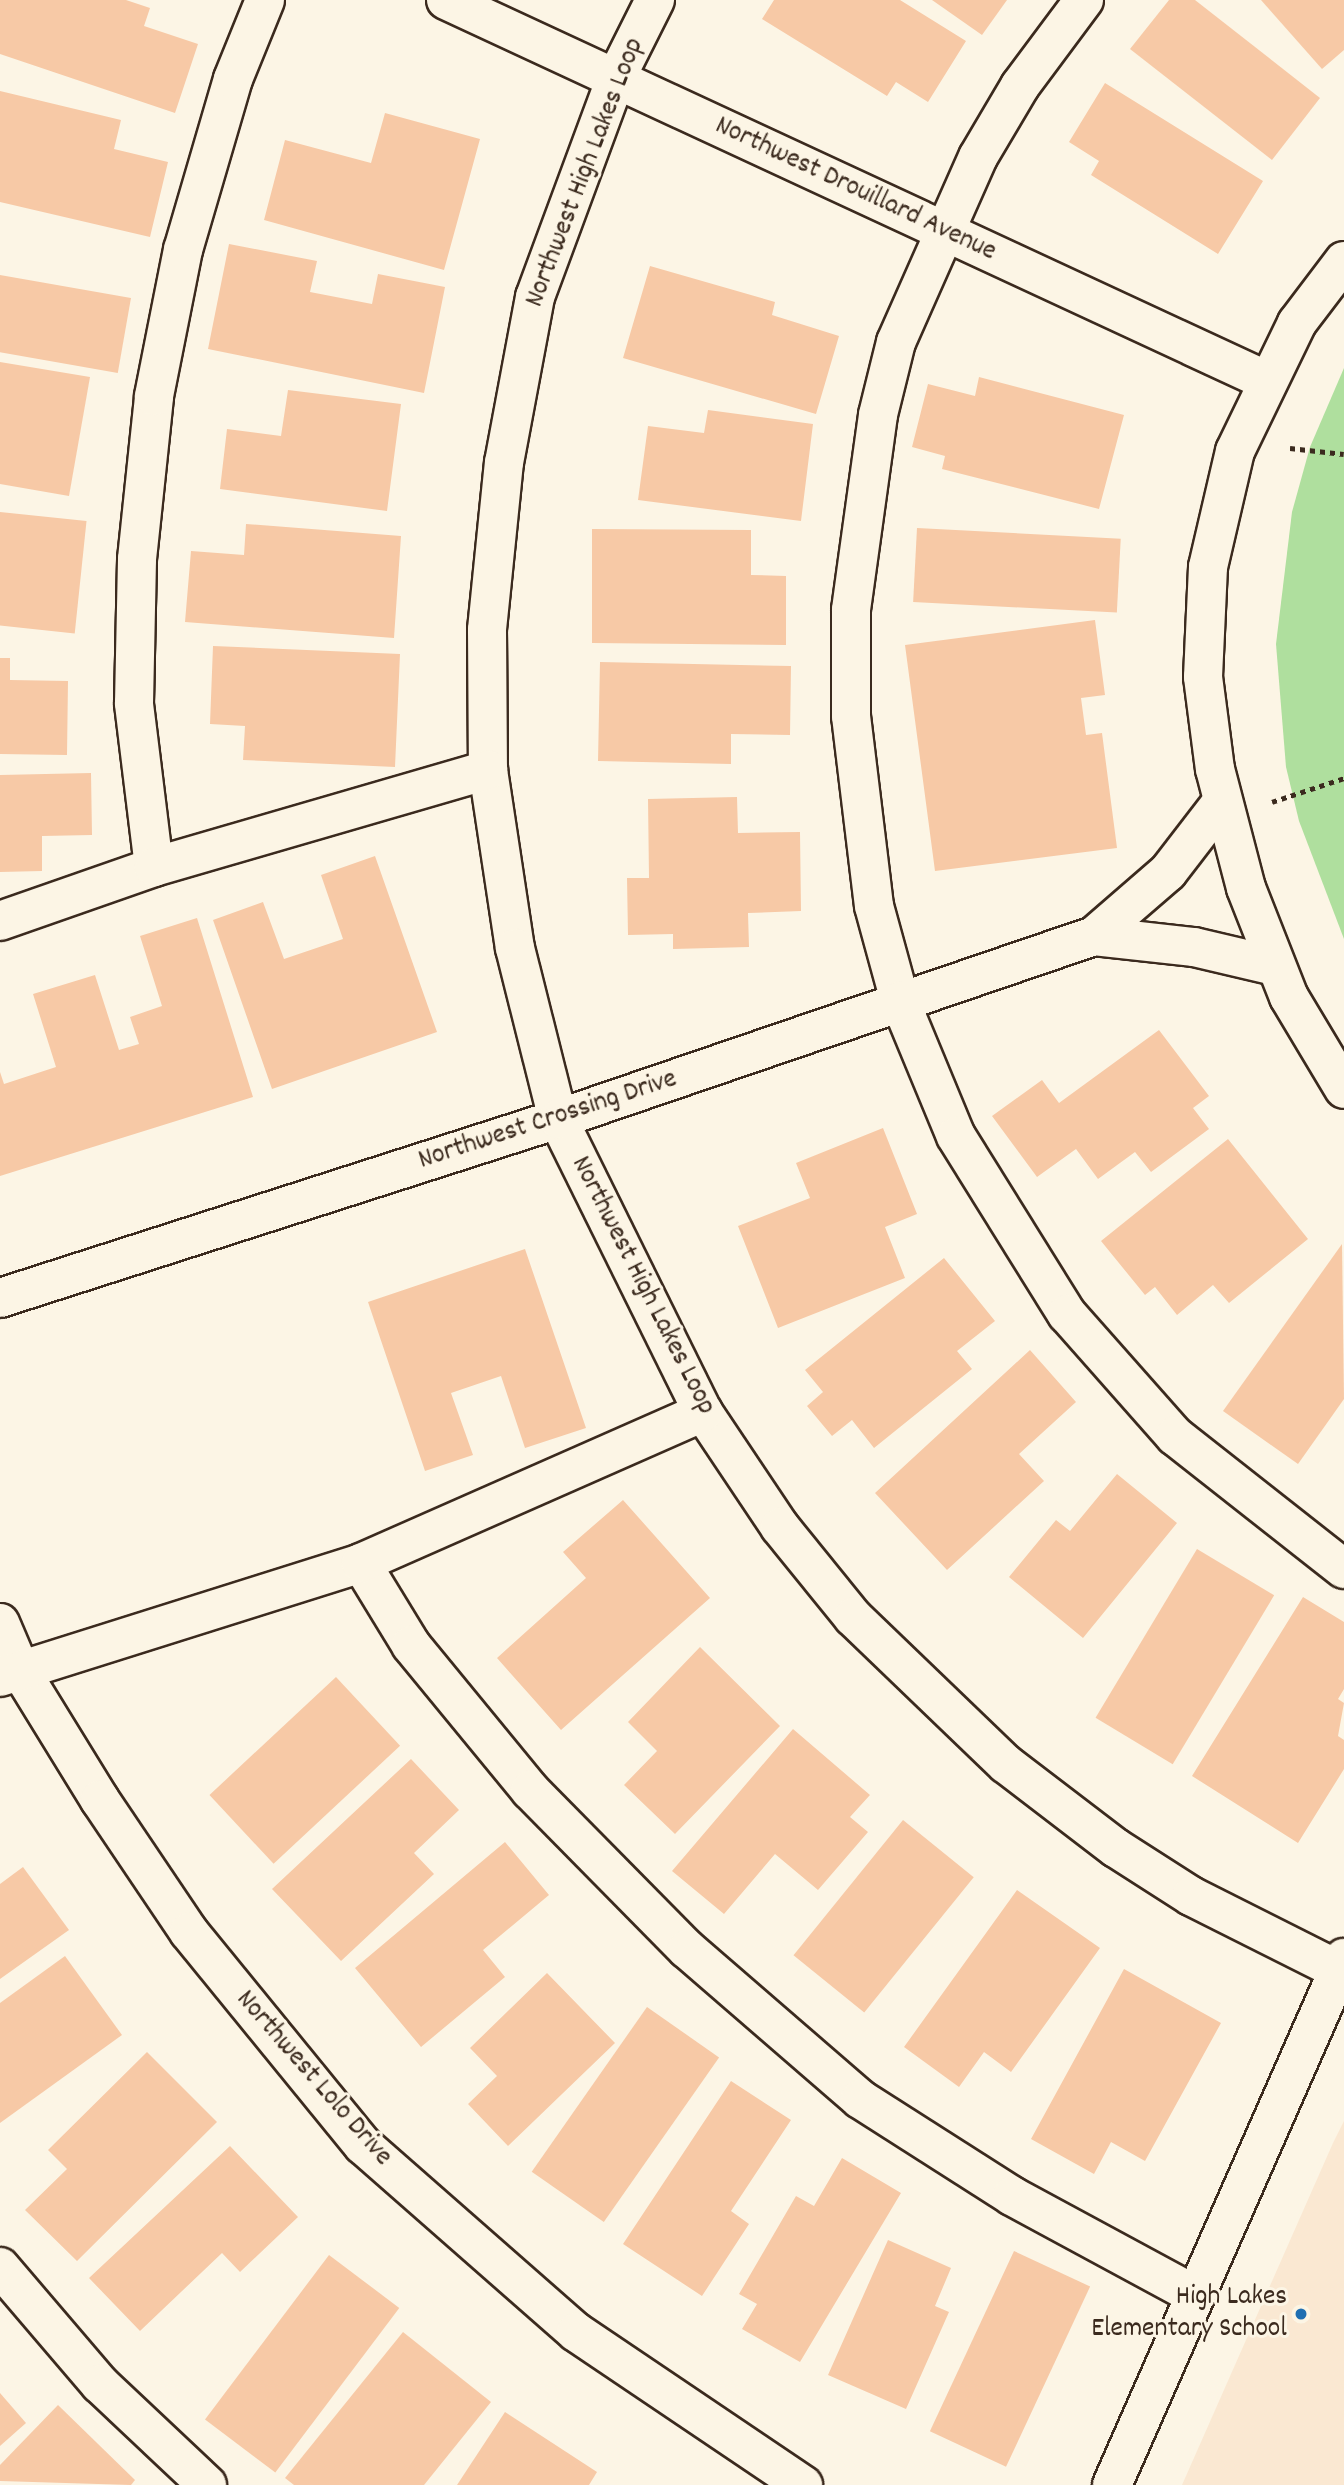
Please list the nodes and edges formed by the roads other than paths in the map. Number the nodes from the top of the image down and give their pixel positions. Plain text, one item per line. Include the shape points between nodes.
1 (265, 0) edge
2 (446, 0) edge
3 (655, 0) edge
4 (1084, 0) edge
5 (616, 78) junction
6 (945, 232) junction
7 (1344, 261) edge
8 (1265, 380) junction
9 (488, 770) junction
10 (1223, 807) junction
11 (154, 867) junction
12 (0, 921) edge
13 (1094, 936) junction
14 (1275, 966) junction
15 (900, 1001) junction
16 (1344, 1089) edge
17 (558, 1119) junction
18 (0, 1298) edge
19 (703, 1412) junction
20 (361, 1563) junction
21 (1344, 1569) edge
22 (0, 1623) edge
23 (10, 1674) edge
24 (1342, 1967) edge
25 (0, 2267) edge
26 (1195, 2295) junction
27 (207, 2485) edge
28 (803, 2485) edge
29 (1112, 2485) edge

1 - 11 street via 233,79 183,250 154,396 137,559 134,703
2 - 5 street, Northwest Drouillard Avenue
3 - 5 street, Northwest High Lakes Loop
4 - 6 street via 1020,86
5 - 6 street, Northwest Drouillard Avenue
5 - 9 street, Northwest High Lakes Loop via 535,298 504,461 487,630
6 - 8 street, Northwest Drouillard Avenue
6 - 15 street via 897,342 878,415 851,610 859,810 874,906
7 - 8 street
8 - 10 street via 1235,451 1208,567 1203,677
9 - 11 street
9 - 17 street, Northwest High Lakes Loop via 515,948
10 - 13 street, Northwest Crossing Drive via 1168,872
10 - 14 street
11 - 12 street
13 - 14 street, Northwest Crossing Drive via 1194,947
13 - 15 street, Northwest Crossing Drive
14 - 16 street
15 - 17 street, Northwest Crossing Drive
15 - 21 street via 976,1175 1067,1314 1175,1436
17 - 18 street, Northwest Crossing Drive
17 - 19 street, Northwest High Lakes Loop
19 - 20 street
19 - 24 street, Northwest High Lakes Loop via 780,1527 853,1617 996,1755 1150,1871
20 - 23 street
20 - 26 street via 411,1645 530,1790 697,1958 860,2099 1012,2196
22 - 23 street, Northwest Lolo Drive
23 - 28 street, Northwest Lolo Drive via 189,1932 363,2145 576,2332
24 - 26 street
25 - 27 street via 100,2384
26 - 29 street

